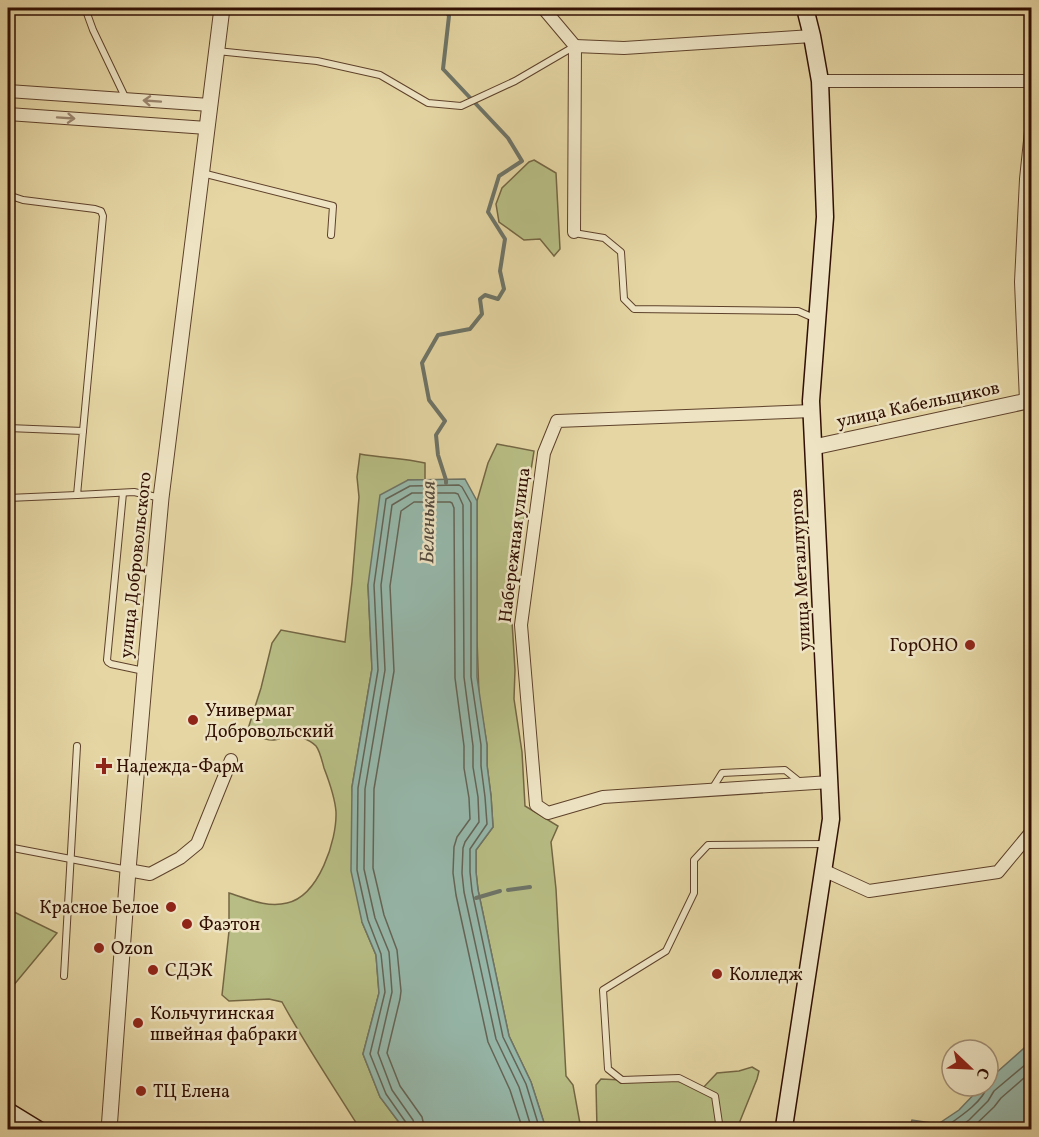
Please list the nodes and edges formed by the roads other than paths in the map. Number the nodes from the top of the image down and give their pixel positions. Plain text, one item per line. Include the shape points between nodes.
1 (85, 8) edge
2 (222, 8) edge
3 (543, 8) edge
4 (805, 8) edge
5 (812, 36) junction
6 (575, 46) junction
7 (217, 51) junction
8 (820, 81) junction
9 (1032, 81) edge
10 (8, 91) edge
11 (126, 99) junction
12 (210, 105) junction
13 (8, 114) edge
14 (1032, 122) edge
15 (207, 128) junction
16 (201, 173) junction
17 (8, 195) edge
18 (573, 232) joint
19 (331, 235) dead end
20 (817, 320) junction
21 (1029, 400) edge
22 (812, 411) junction
23 (8, 428) edge
24 (83, 430) junction
25 (1032, 431) edge
26 (813, 447) junction
27 (123, 493) junction
28 (77, 495) junction
29 (8, 498) edge
30 (161, 498) junction
31 (145, 672) junction
32 (77, 746) dead end
33 (231, 760) dead end
34 (830, 782) junction
35 (1032, 831) edge
36 (828, 844) junction
37 (8, 847) edge
38 (71, 859) junction
39 (128, 870) junction
40 (823, 870) junction
41 (64, 976) dead end
42 (8, 1111) edge
43 (39, 1130) edge
44 (110, 1130) edge
45 (720, 1130) edge
46 (785, 1130) edge

1 - 11 lane
2 - 7 street, улица Добровольского
3 - 6 street
4 - 5 main road, улица Металлургов
5 - 6 street via 624,48
5 - 8 main road, улица Металлургов
6 - 7 lane via 515,81 461,106 428,103 380,75 317,61
6 - 18 street
7 - 12 street, улица Добровольского
8 - 9 street
8 - 20 main road, улица Металлургов via 825,217
10 - 11 street
12 -> 11 street
12 - 15 street, улица Добровольского
13 -> 15 street
14 - 21 street via 1021,282
15 - 16 street, улица Добровольского
16 - 19 lane via 333,206
16 - 30 street, улица Добровольского
17 - 24 lane via 95,209 103,216
18 - 20 lane via 604,238 621,252 624,299 634,309 798,311
20 - 22 main road, улица Металлургов
21 - 25 lane
21 - 26 street, улица Кабельщиков
22 - 26 main road, улица Металлургов
22 - 34 street, Набережная улица via 557,421 544,453 521,625 536,805 548,813 603,797
23 - 24 lane
24 - 28 lane
26 - 34 main road, улица Металлургов
27 - 28 lane
27 - 30 lane
27 - 31 lane via 107,660
28 - 29 lane
30 - 31 street, улица Добровольского
31 - 39 street, улица Добровольского
32 - 38 lane
33 - 39 street via 197,844 150,874
34 - 36 main road, улица Металлургов
35 - 40 street via 998,872 869,891
36 - 40 main road, улица Металлургов
36 - 45 lane via 708,845 694,860 694,893 666,951 603,990 608,1069 622,1080 679,1078 715,1096
37 - 38 lane
38 - 39 lane
38 - 41 lane
39 - 44 street, улица Добровольского
40 - 46 main road, улица Металлургов
42 - 43 main road

